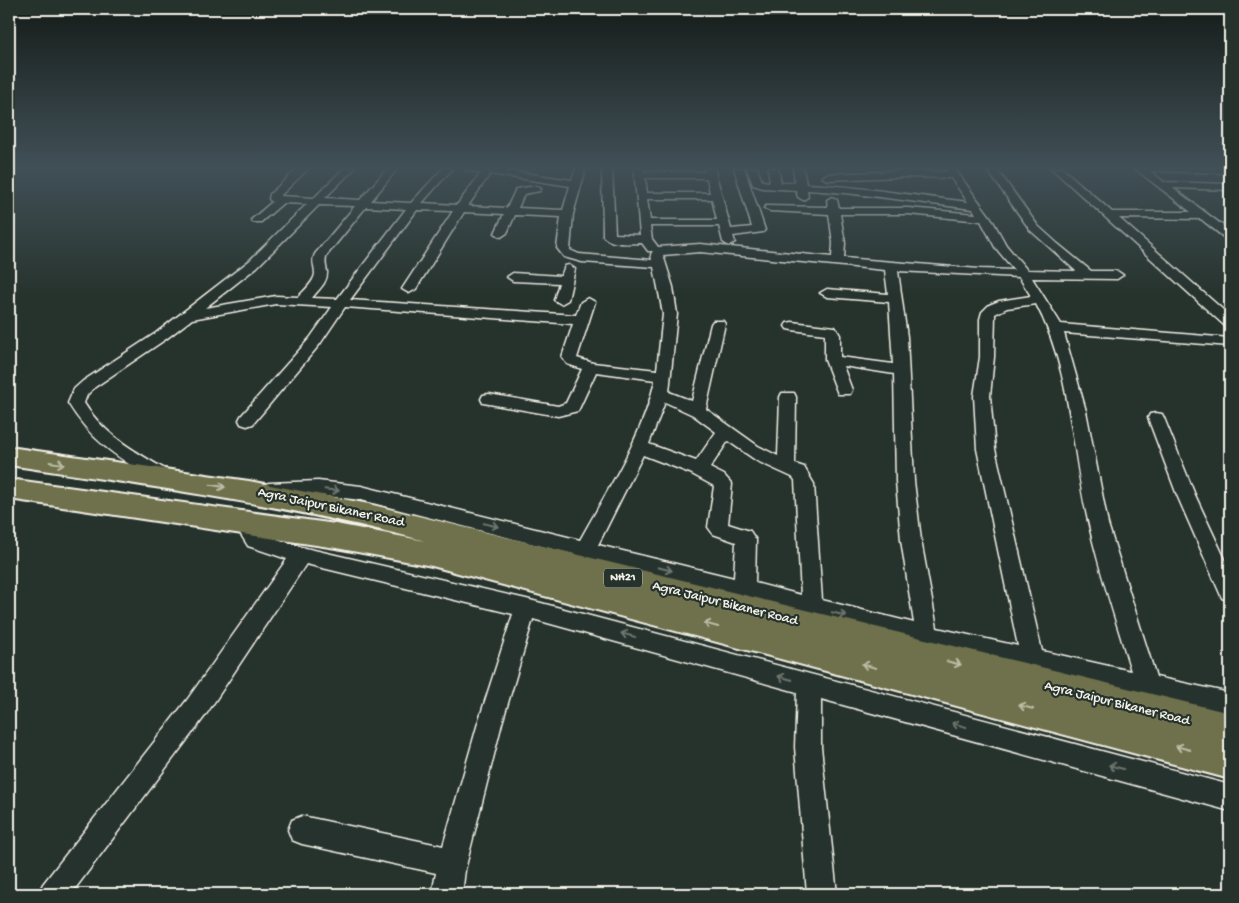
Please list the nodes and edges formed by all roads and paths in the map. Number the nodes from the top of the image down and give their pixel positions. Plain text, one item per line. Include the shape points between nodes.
1 (268, 210) edge
2 (308, 210) edge
3 (359, 210) edge
4 (411, 210) edge
5 (459, 210) edge
6 (490, 210) edge
7 (568, 210) edge
8 (608, 210) edge
9 (643, 210) edge
10 (719, 210) edge
11 (753, 210) edge
12 (808, 210) edge
13 (979, 210) edge
14 (1022, 210) edge
15 (1105, 210) edge
16 (1196, 210) edge
17 (512, 211) junction
18 (834, 211) junction
19 (876, 211) joint
20 (567, 214) junction
21 (1111, 215) junction
22 (1204, 216) junction
23 (985, 218) junction
24 (257, 220) dead end
25 (644, 223) junction
26 (725, 228) junction
27 (501, 233) dead end
28 (1230, 236) edge
29 (646, 239) junction
30 (732, 250) junction
31 (572, 256) junction
32 (658, 259) junction
33 (838, 262) junction
34 (891, 268) junction
35 (1087, 274) junction
36 (1023, 275) junction
37 (1116, 275) dead end
38 (514, 277) dead end
39 (566, 280) junction
40 (409, 289) dead end
41 (827, 293) dead end
42 (895, 299) junction
43 (1040, 299) junction
44 (561, 300) dead end
45 (302, 301) junction
46 (588, 302) dead end
47 (341, 303) junction
48 (186, 316) junction
49 (582, 320) junction
50 (1230, 323) edge
51 (718, 324) dead end
52 (792, 326) dead end
53 (1056, 328) junction
54 (1230, 342) edge
55 (833, 360) junction
56 (590, 367) junction
57 (901, 370) junction
58 (664, 376) junction
59 (844, 390) dead end
60 (660, 395) junction
61 (788, 397) dead end
62 (489, 399) dead end
63 (698, 409) junction
64 (1156, 418) dead end
65 (247, 420) dead end
66 (726, 430) junction
67 (639, 447) junction
68 (9, 456) edge
69 (786, 467) junction
70 (699, 471) junction
71 (167, 479) junction
72 (9, 489) edge
73 (243, 522) junction
74 (301, 555) junction
75 (581, 558) junction
76 (744, 590) junction
77 (1230, 592) edge
78 (812, 607) junction
79 (526, 608) junction
80 (927, 636) junction
81 (1032, 660) junction
82 (809, 684) junction
83 (1147, 687) junction
84 (1230, 705) edge
85 (1230, 732) edge
86 (1230, 760) edge
87 (1230, 798) edge
88 (302, 830) dead end
89 (453, 862) junction
90 (53, 894) edge
91 (447, 894) edge
92 (822, 894) edge

1 - 24 street
2 - 48 street via 265,254
3 - 45 street via 321,254 319,281
4 - 47 street
5 - 40 street
6 - 17 street
7 - 20 street
8 - 29 street via 609,236
9 - 25 street
10 - 26 street
11 - 26 street via 759,230
12 - 18 street
13 - 23 street
14 - 35 street via 1049,244
15 - 21 street
16 - 22 street
17 - 20 street
17 - 27 street
18 - 19 street
18 - 33 street
19 - 23 street
20 - 31 street via 562,248
21 - 22 street
21 - 50 street
22 - 28 street
23 - 36 street via 1001,247
25 - 26 street
25 - 29 street
26 - 30 street
29 - 32 street
30 - 32 street via 674,248 662,250
30 - 33 street
31 - 32 street
31 - 39 street
32 - 58 street via 670,314
33 - 34 street
34 - 36 street
34 - 42 street
35 - 36 street
35 - 37 street
36 - 43 street
38 - 39 street
39 - 44 street
41 - 42 street
42 - 57 street
43 - 53 street
43 - 81 street via 1004,304 989,312 982,396 986,449
45 - 47 street
45 - 48 street via 258,302
46 - 49 street
47 - 49 street
47 - 65 street via 304,354
48 - 71 street via 88,384 76,403 84,420 102,439
49 - 56 street via 570,357 578,365
51 - 63 street
52 - 55 street via 830,330
53 - 54 street
53 - 83 street via 1078,411 1098,524
55 - 57 street
55 - 59 street
56 - 58 street
56 - 62 street via 572,407 566,410
57 - 80 street via 905,482
58 - 60 street
60 - 63 street
60 - 67 street
61 - 69 street
63 - 66 street
64 - 77 street via 1186,495
66 - 69 street via 752,450
66 - 70 street
67 - 70 street
67 - 75 street
68 -> 71 highway, Agra Jaipur Bikaner Road / NH21
69 - 78 street via 798,472 805,484
70 - 76 street via 723,484 718,527 746,540
71 -> 75 highway, Agra Jaipur Bikaner Road / NH21 via 249,491
72 - 73 highway, Agra Jaipur Bikaner Road / NH21
73 - 74 street via 255,540
86 -> 73 highway, Agra Jaipur Bikaner Road / NH21 via 441,556
74 - 79 street
74 - 90 street via 196,708
75 -> 76 street
75 -> 85 highway, Agra Jaipur Bikaner Road / NH21
76 - 78 street
78 -> 80 street
82 -> 79 street
79 - 89 street via 490,723
80 - 81 street
81 - 83 street
87 -> 82 street
82 - 92 street via 808,747
83 - 84 street
88 - 89 street
89 - 91 street

